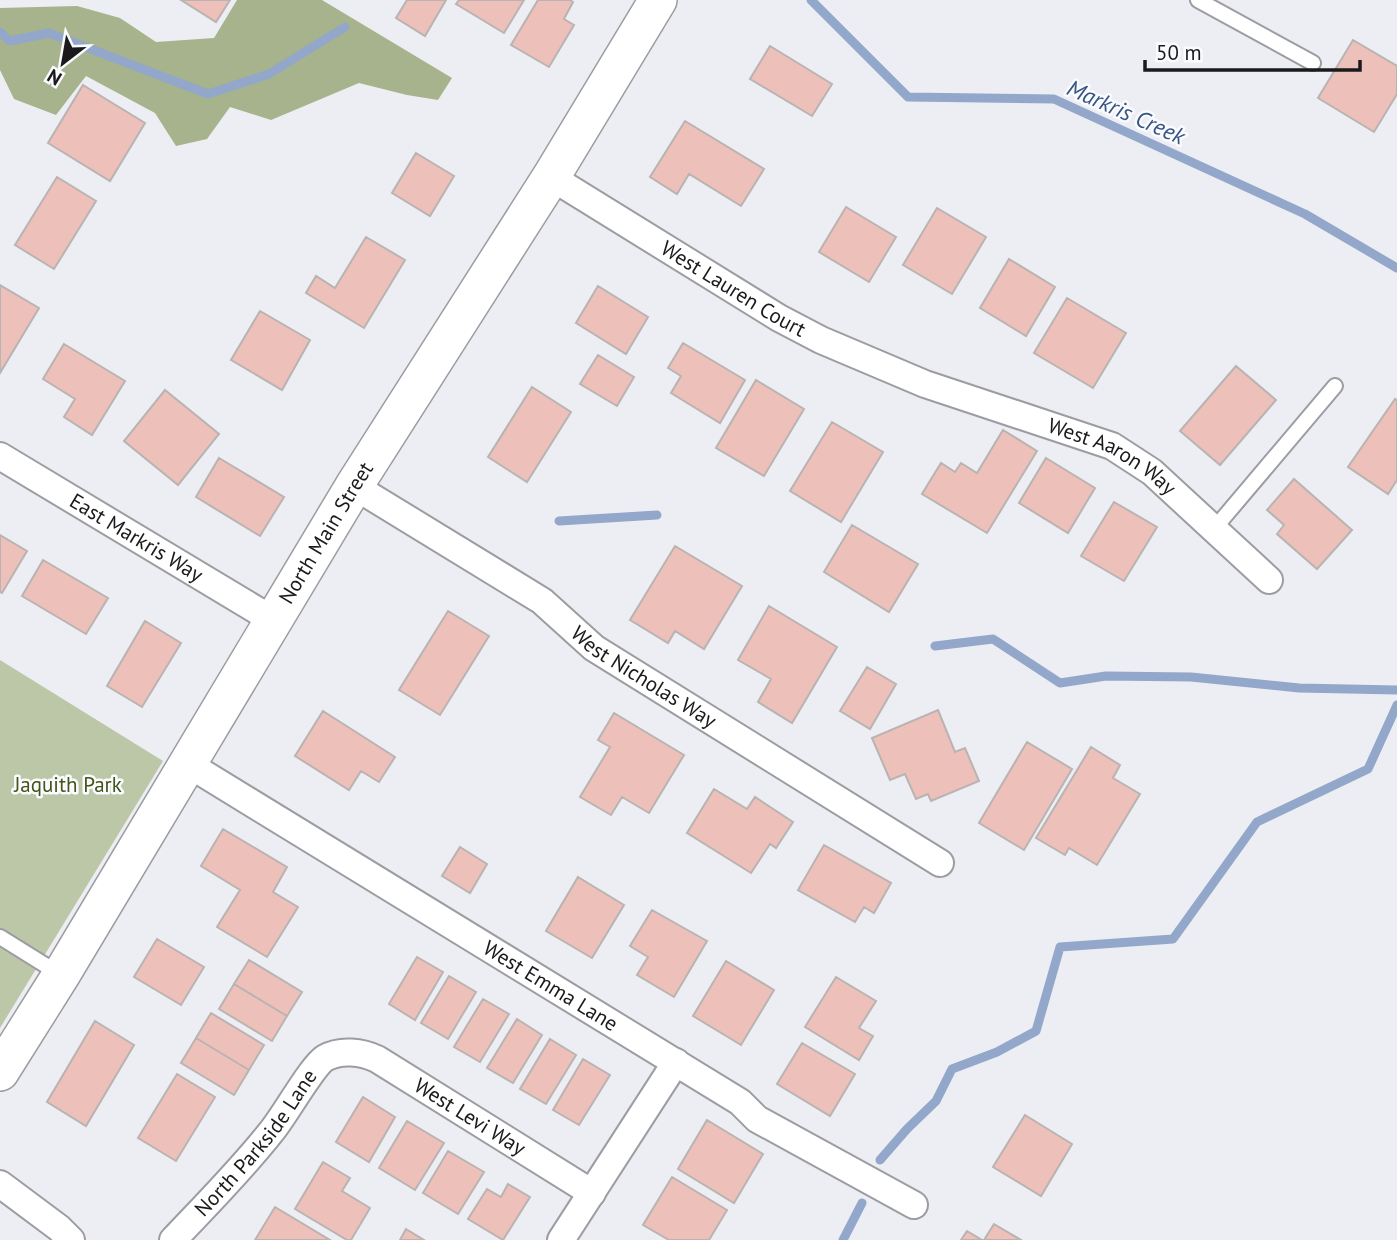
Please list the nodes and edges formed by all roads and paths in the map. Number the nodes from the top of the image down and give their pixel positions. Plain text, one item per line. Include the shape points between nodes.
1 (658, 0) edge
2 (1198, 0) edge
3 (1312, 63) dead end
4 (551, 177) junction
5 (925, 384) joint
6 (1335, 386) dead end
7 (0, 456) edge
8 (354, 486) junction
9 (1214, 529) junction
10 (1269, 580) dead end
11 (273, 620) junction
12 (188, 764) junction
13 (940, 863) dead end
14 (0, 937) edge
15 (61, 975) junction
16 (343, 1053) joint
17 (676, 1062) junction
18 (0, 1072) edge
19 (0, 1184) edge
20 (592, 1193) junction
21 (914, 1205) dead end
22 (71, 1240) edge
23 (173, 1240) edge
24 (561, 1240) edge

1 - 4 street, North Main Street
2 - 3 lane
4 - 5 street, West Lauren Court via 779,318
4 - 8 street, North Main Street
5 - 9 street, West Aaron Way via 1112,446 1152,472
6 - 9 lane
7 - 11 street, East Markris Way
8 - 11 street, North Main Street
8 - 13 street, West Nicholas Way via 542,601 594,648
9 - 10 street, West Aaron Way
11 - 12 street, North Main Street
12 - 15 street, North Main Street
12 - 17 street, West Emma Lane
14 - 15 lane
15 - 18 street, North Main Street
16 - 20 street, West Levi Way via 362,1052 377,1059
16 - 23 street, North Parkside Lane via 326,1058 316,1068 271,1132
17 - 20 street
17 - 21 street, West Emma Lane via 740,1102 757,1119
19 - 22 street
20 - 24 street

